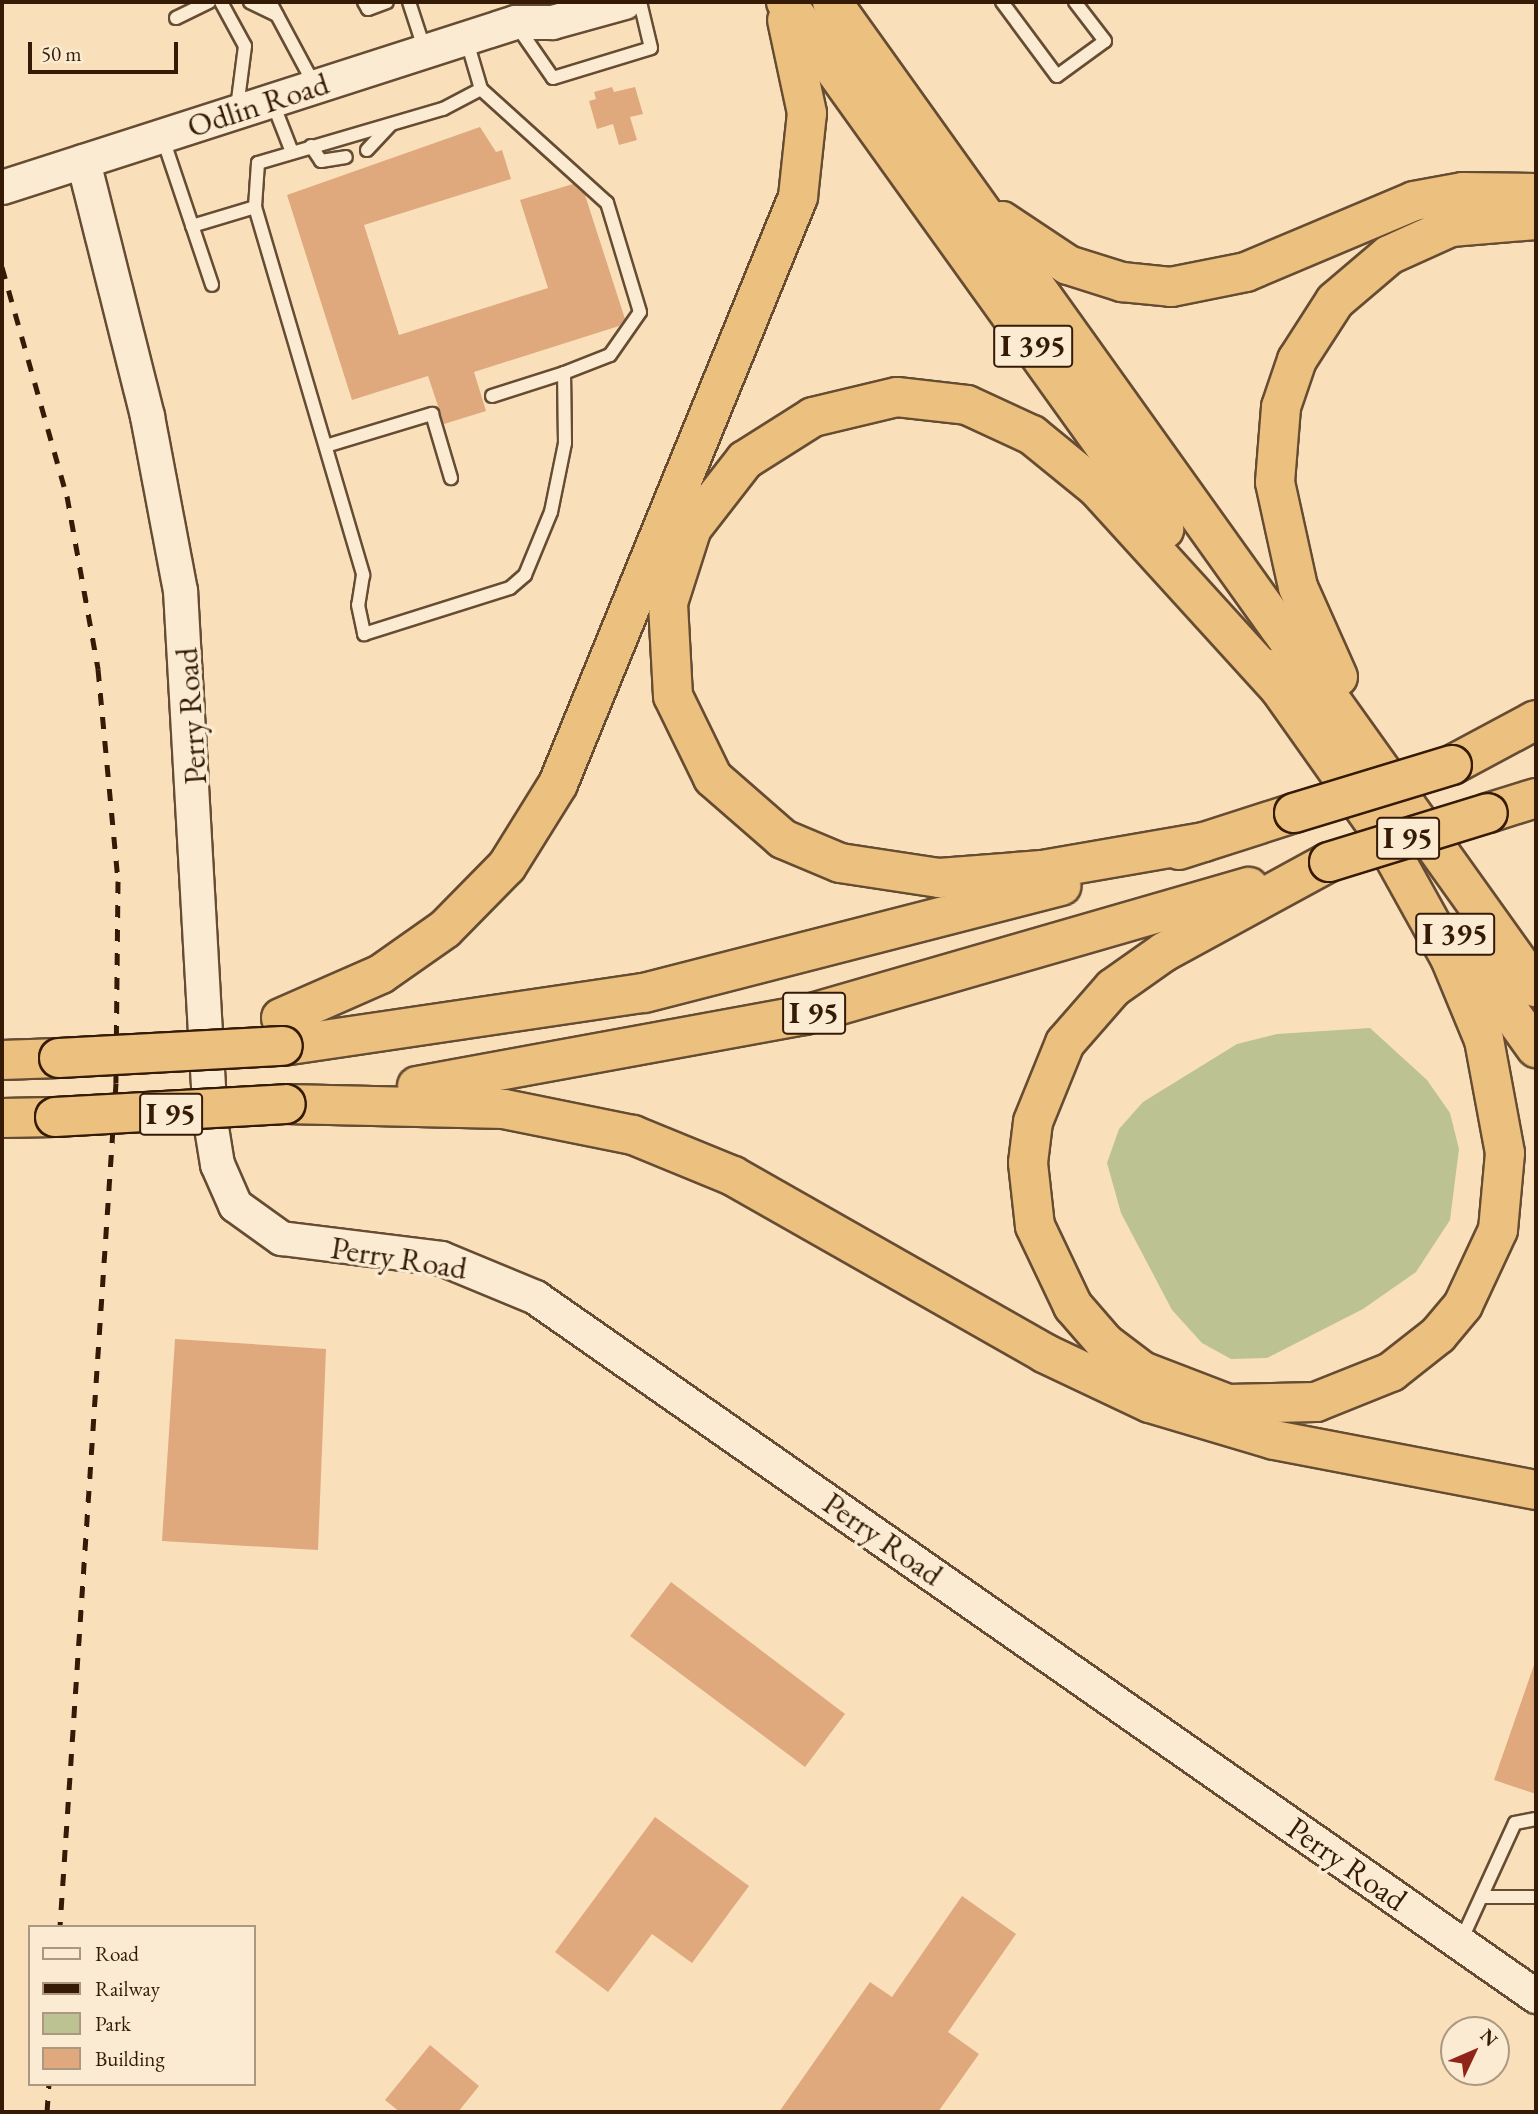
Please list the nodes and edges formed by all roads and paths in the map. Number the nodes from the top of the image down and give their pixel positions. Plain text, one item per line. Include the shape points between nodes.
1 (209, 2) edge
2 (221, 2) edge
3 (250, 2) edge
4 (271, 2) edge
5 (364, 2) edge
6 (387, 2) edge
7 (409, 2) edge
8 (624, 2) edge
9 (640, 2) edge
10 (783, 2) edge
11 (832, 2) edge
12 (1002, 2) edge
13 (1075, 2) edge
14 (526, 12) edge
15 (278, 15) junction
16 (176, 18) dead end
17 (850, 18) edge
18 (466, 38) junction
19 (425, 51) junction
20 (316, 87) junction
21 (481, 89) junction
22 (272, 101) junction
23 (236, 111) junction
24 (391, 124) junction
25 (162, 136) junction
26 (311, 146) junction
27 (367, 150) dead end
28 (292, 152) junction
29 (346, 157) dead end
30 (83, 161) junction
31 (958, 179) junction
32 (2, 187) edge
33 (1536, 193) edge
34 (256, 207) junction
35 (1536, 220) edge
36 (192, 226) junction
37 (212, 285) dead end
38 (564, 373) junction
39 (492, 396) dead end
40 (330, 445) junction
41 (451, 478) dead end
42 (1281, 690) junction
43 (1536, 720) edge
44 (1536, 740) edge
45 (1452, 765) junction
46 (1536, 798) edge
47 (1409, 808) junction
48 (1373, 819) junction
49 (1204, 842) junction
50 (1329, 862) junction
51 (1502, 940) junction
52 (1536, 979) edge
53 (1536, 987) edge
54 (282, 1032) junction
55 (1536, 1048) edge
56 (2, 1060) edge
57 (286, 1104) junction
58 (2, 1118) edge
59 (1536, 1490) edge
60 (1536, 1819) edge
61 (1483, 1897) junction
62 (1536, 1897) edge
63 (1460, 1943) junction
64 (1536, 1997) edge

1 - 16 lane
2 - 23 lane via 245,46
3 - 15 lane
4 - 15 lane
5 - 6 lane via 368,9
7 - 19 lane
8 - 14 street, Odlin Road via 552,22
9 - 14 lane via 651,48 553,78
10 - 42 highway, I 395
10 - 54 highway via 806,104 798,197 558,784 507,866 445,929 381,974
11 - 17 highway, I 395
12 - 13 lane via 1057,76 1105,41
14 - 18 street, Odlin Road
15 - 20 lane
17 - 31 highway, I 395
18 - 19 street, Odlin Road
18 - 21 lane
19 - 20 street, Odlin Road
20 - 22 street, Odlin Road
21 - 24 lane
21 - 38 lane via 586,180 607,204 617,232 640,312 610,355
22 - 23 street, Odlin Road
22 - 28 lane
23 - 25 street, Odlin Road
24 - 26 lane
24 - 27 lane
25 - 30 street, Odlin Road
25 - 36 lane
26 - 28 lane
26 - 29 lane via 321,161
28 - 34 lane via 258,163
30 - 32 street, Odlin Road
30 - 63 street, Perry Road via 147,416 180,590 210,1121 217,1164 235,1205 281,1238 441,1258 535,1297
31 - 33 highway via 1006,225 1060,261 1114,280 1164,287 1246,272 1414,201 1463,192
31 - 47 highway, I 395
34 - 36 lane
34 - 40 lane
35 - 47 highway via 1451,228 1369,268 1320,320 1281,407 1275,482 1298,587
36 - 37 lane
38 - 39 lane
38 - 40 lane via 565,443 551,512 525,575 510,588 364,634 358,605 363,575
40 - 41 lane via 432,414
42 - 48 highway, I 395
42 - 49 highway via 1097,488 1032,435 967,405 897,397 813,417 745,460 692,528 668,603 673,696 713,778 783,839 848,865 950,878 1042,870
43 - 45 highway
44 - 45 highway, I 95
45 - 49 highway, I 95, bridge
46 - 50 highway, I 95, bridge
47 - 51 highway, I 395
48 - 50 highway via 1450,958 1484,1040 1505,1153 1498,1230 1462,1305 1391,1372 1316,1402 1228,1404 1142,1371 1105,1343 1073,1306 1035,1226 1028,1163 1033,1122 1065,1043 1113,988 1164,952
48 - 55 highway, I 395
49 - 54 highway, I 95 via 939,922 714,979 500,1019
50 - 57 highway, I 95 via 1011,959 756,1027 507,1073
51 - 52 highway
51 - 53 highway, I 395
54 - 56 highway, I 95, bridge via 99,1057
57 - 58 highway, I 95, bridge
57 - 59 highway via 504,1108 633,1135 733,1176 1044,1353 1150,1403 1274,1440
60 - 61 lane via 1516,1823
61 - 62 lane
61 - 63 lane
63 - 64 street, Perry Road

